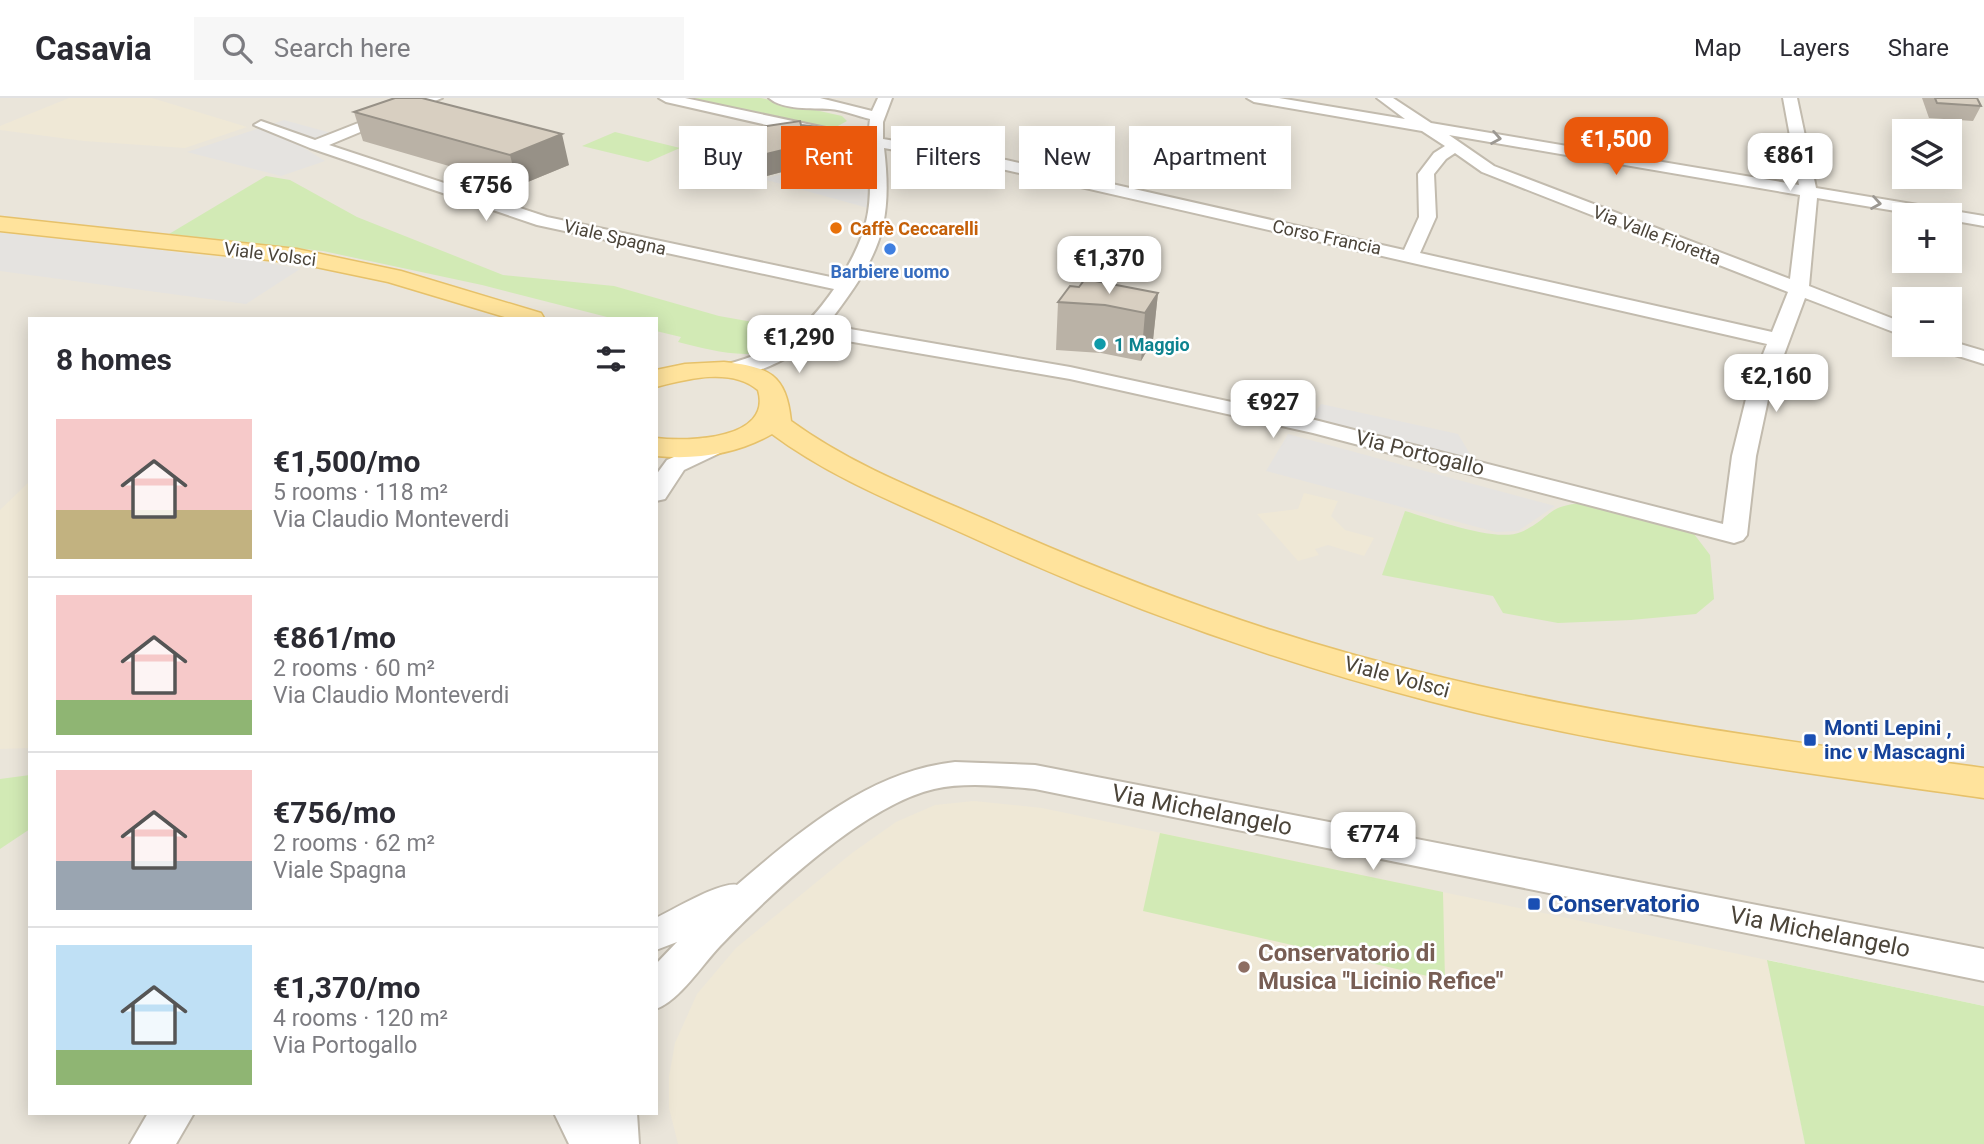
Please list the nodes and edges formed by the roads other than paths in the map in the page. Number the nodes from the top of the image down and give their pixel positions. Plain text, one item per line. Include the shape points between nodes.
1 (435, 98) edge
2 (666, 98) edge
3 (776, 98) edge
4 (868, 98) edge
5 (885, 98) edge
6 (1254, 98) edge
7 (1384, 98) edge
8 (1790, 98) edge
9 (820, 101) edge
10 (859, 113) junction
11 (876, 117) junction
12 (261, 125) dead end
13 (789, 126) edge
14 (861, 126) edge
15 (875, 126) edge
16 (1429, 126) junction
17 (877, 144) edge
18 (315, 145) junction
19 (1454, 147) junction
20 (877, 162) edge
21 (877, 178) edge
22 (880, 181) junction
23 (1809, 192) junction
24 (1984, 221) edge
25 (0, 224) edge
26 (1410, 255) junction
27 (844, 285) junction
28 (1799, 288) junction
29 (529, 317) edge
30 (1892, 325) edge
31 (806, 336) junction
32 (1779, 340) junction
33 (1962, 351) edge
34 (1984, 358) edge
35 (658, 365) edge
36 (698, 369) junction
37 (732, 370) junction
38 (658, 379) edge
39 (771, 393) junction
40 (728, 442) junction
41 (658, 447) edge
42 (840, 463) junction
43 (658, 491) edge
44 (1984, 783) edge
45 (774, 875) junction
46 (658, 934) edge
47 (1984, 965) edge
48 (658, 990) edge
49 (172, 1115) edge
50 (576, 1115) edge
51 (616, 1115) edge
52 (151, 1144) edge
53 (591, 1144) edge
54 (618, 1144) edge

1 - 18 street
2 - 13 street
3 - 9 street via 818,106
4 - 10 street
5 - 11 street
6 - 16 street
7 - 16 street, Via Valle Fioretta
8 - 23 street
9 - 10 street
10 - 11 street
11 - 14 street
11 - 15 street
12 - 18 street, Viale Spagna
16 - 19 street, Via Valle Fioretta
16 -> 23 street
17 - 26 street, Corso Francia via 1006,165
18 - 27 street, Viale Spagna via 543,221
19 - 26 street via 1426,174 1426,231
19 - 28 street, Via Valle Fioretta via 1488,169 1539,190
20 - 22 street
21 - 22 street
22 - 27 street via 874,232
23 -> 24 street
23 - 28 street
25 - 29 main road, Viale Volsci via 297,256 393,276
26 - 32 street, Corso Francia
27 - 31 street
28 - 30 street, Via Valle Fioretta
28 - 32 street
31 - 32 street, Via Portogallo via 1070,373 1315,427 1734,535 1751,424
31 - 37 street via 753,365
31 - 39 street
33 - 34 street
35 - 36 main road
36 - 37 main road
36 - 38 main road
37 - 39 main road via 757,378
39 - 40 main road, Viale Volsci via 774,411 767,421
39 - 42 main road, Viale Volsci via 777,424
40 - 41 main road, Viale Volsci via 680,450
40 - 42 main road, Viale Volsci via 772,441
40 - 43 street via 676,465
42 - 44 main road, Viale Volsci via 1038,556 1251,635 1368,671 1496,704 1631,731
45 - 46 street, Via Michelangelo
45 - 47 street, Via Michelangelo via 854,813 890,792 954,775 1024,776
45 - 48 street, Via Michelangelo via 698,944
49 - 52 street
50 - 53 street
51 - 54 street

